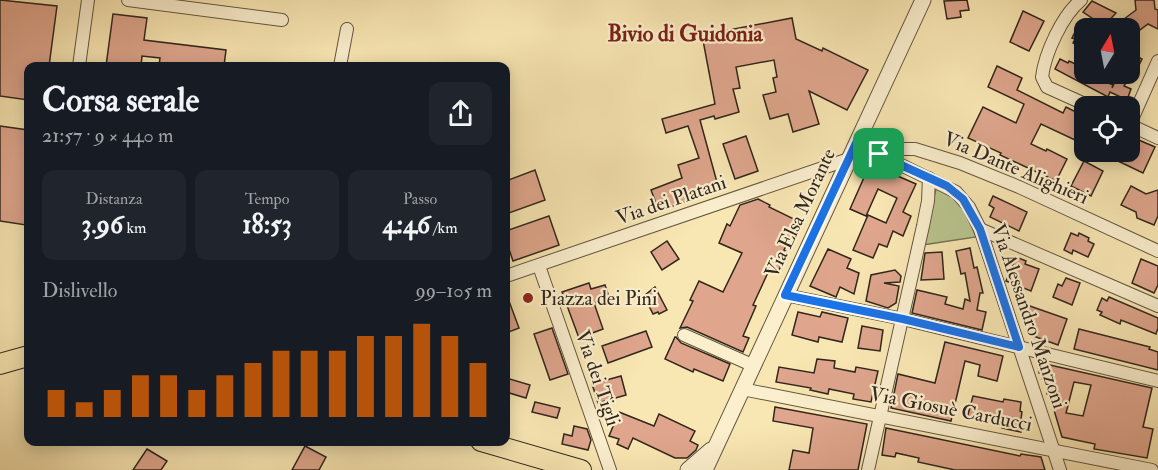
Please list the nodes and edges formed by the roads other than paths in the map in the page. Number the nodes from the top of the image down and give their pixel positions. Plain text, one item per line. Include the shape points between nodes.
1 (88, 0) edge
2 (128, 0) edge
3 (923, 0) edge
4 (1081, 0) edge
5 (282, 20) dead end
6 (347, 29) dead end
7 (1158, 61) edge
8 (80, 62) edge
9 (341, 62) edge
10 (1074, 99) edge
11 (1140, 102) edge
12 (1140, 129) edge
13 (1158, 138) edge
14 (857, 141) junction
15 (879, 154) junction
16 (849, 159) junction
17 (929, 178) junction
18 (980, 229) junction
19 (1158, 251) edge
20 (539, 266) junction
21 (510, 275) edge
22 (785, 295) junction
23 (1158, 306) edge
24 (903, 319) junction
25 (684, 335) dead end
26 (1019, 347) junction
27 (24, 357) edge
28 (0, 364) edge
29 (752, 365) junction
30 (1158, 381) edge
31 (742, 389) junction
32 (881, 416) junction
33 (717, 444) junction
34 (498, 446) edge
35 (1053, 449) junction
36 (582, 470) edge
37 (610, 470) edge
38 (688, 470) edge
39 (705, 470) edge
40 (718, 470) edge
41 (868, 470) edge
42 (1060, 470) edge
43 (1152, 470) edge

1 - 8 street
2 - 5 street
3 - 14 street, Via Elsa Morante
4 - 10 street via 1060,25 1042,77 1044,84
6 - 9 street
7 - 11 street
12 - 13 street
14 - 15 street
14 - 16 street, Via Elsa Morante
15 - 17 street, Via Alessandro Manzoni
15 - 19 street, Via Dante Alighieri via 915,149 960,163
16 - 20 street, Via dei Platani
16 - 22 street, Via Elsa Morante
17 - 18 street, Via Alessandro Manzoni via 960,195
17 - 24 street
18 - 23 street
18 - 26 street, Via Alessandro Manzoni
20 - 21 street, Via dei Platani
20 - 37 street, Via dei Tigli
22 - 24 street
22 - 29 street, Via Elsa Morante
24 - 26 street
24 - 32 street
25 - 29 street
26 - 30 street
26 - 35 street, Via Alessandro Manzoni
27 - 28 main road
29 - 31 street, Via Elsa Morante
31 - 32 street, Via Giosuè Carducci
31 - 33 street, Via Elsa Morante
32 - 35 street, Via Giosuè Carducci
32 - 41 street
33 - 38 street, Via Elsa Morante
33 - 39 street, Via Elsa Morante
33 - 40 street, Via Elsa Morante
34 - 36 main road
35 - 42 street, Via Alessandro Manzoni
35 - 43 street, Via Giosuè Carducci

